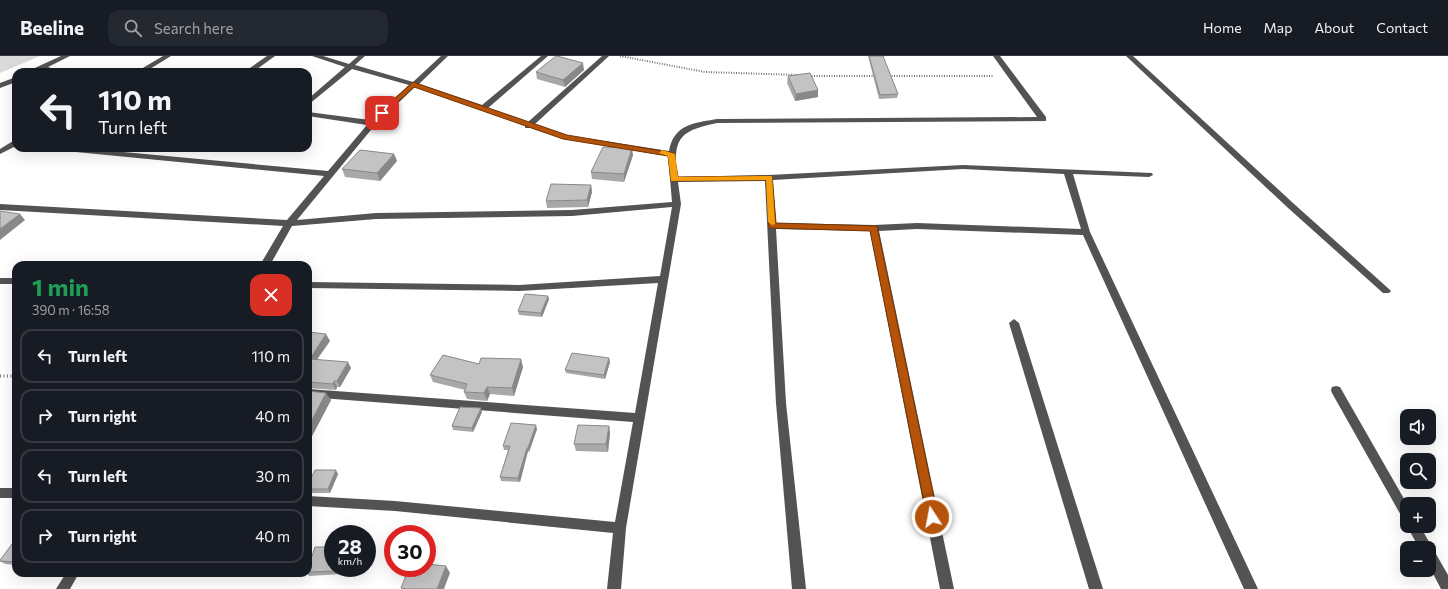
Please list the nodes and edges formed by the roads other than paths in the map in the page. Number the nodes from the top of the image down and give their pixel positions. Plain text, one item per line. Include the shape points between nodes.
1 (67, 56) edge
2 (168, 56) edge
3 (272, 56) edge
4 (315, 56) edge
5 (362, 56) edge
6 (445, 56) edge
7 (545, 56) edge
8 (606, 56) edge
9 (996, 56) edge
10 (1129, 56) edge
11 (350, 65) junction
12 (41, 67) joint
13 (45, 68) edge
14 (147, 68) edge
15 (254, 68) edge
16 (12, 81) edge
17 (413, 84) junction
18 (0, 86) edge
19 (312, 100) edge
20 (483, 108) junction
21 (312, 115) edge
22 (372, 123) junction
23 (528, 126) junction
24 (12, 146) edge
25 (0, 152) edge
26 (97, 152) edge
27 (672, 154) junction
28 (1068, 172) junction
29 (330, 174) junction
30 (1149, 175) dead end
31 (770, 178) junction
32 (674, 180) junction
33 (677, 204) junction
34 (0, 207) edge
35 (289, 223) junction
36 (772, 226) junction
37 (874, 228) junction
38 (1086, 232) junction
39 (267, 261) edge
40 (663, 279) junction
41 (0, 281) edge
42 (12, 281) edge
43 (312, 285) edge
44 (1386, 290) dead end
45 (1014, 323) dead end
46 (1336, 390) dead end
47 (312, 393) edge
48 (640, 418) junction
49 (0, 493) edge
50 (12, 493) edge
51 (312, 501) edge
52 (1400, 503) edge
53 (620, 528) junction
54 (1436, 567) edge
55 (70, 577) edge
56 (1448, 588) edge
57 (63, 589) edge
58 (614, 589) edge
59 (799, 589) edge
60 (947, 589) edge
61 (1096, 589) edge
62 (1251, 589) edge

1 - 12 street
2 - 14 street
3 - 15 street
4 - 11 street
5 - 11 street
6 - 17 street
7 - 20 street
8 - 23 street
9 - 27 street via 1043,119 717,121 683,130 677,138
10 - 44 street
11 - 17 street
11 - 19 street
12 - 13 street
16 - 18 street
17 - 20 street
17 - 22 street
20 - 23 street
21 - 22 street
22 - 29 street
23 - 27 street via 565,137
24 - 25 street
26 - 29 street
27 - 32 street
28 - 30 street
28 - 31 street via 963,167
28 - 38 street
29 - 35 street
31 - 32 street
31 - 36 street
32 - 33 street
33 - 35 street via 572,213 376,216
33 - 40 street
34 - 35 street
35 - 39 street
36 - 37 street
36 - 59 street via 781,403
37 - 38 street via 917,226
37 - 60 street
38 - 62 street
40 - 43 street via 519,288
40 - 48 street
41 - 42 street
45 - 61 street
46 - 52 street
47 - 48 street
48 - 53 street
49 - 50 street
51 - 53 street via 395,506
53 - 58 street
54 - 56 street
55 - 57 street

